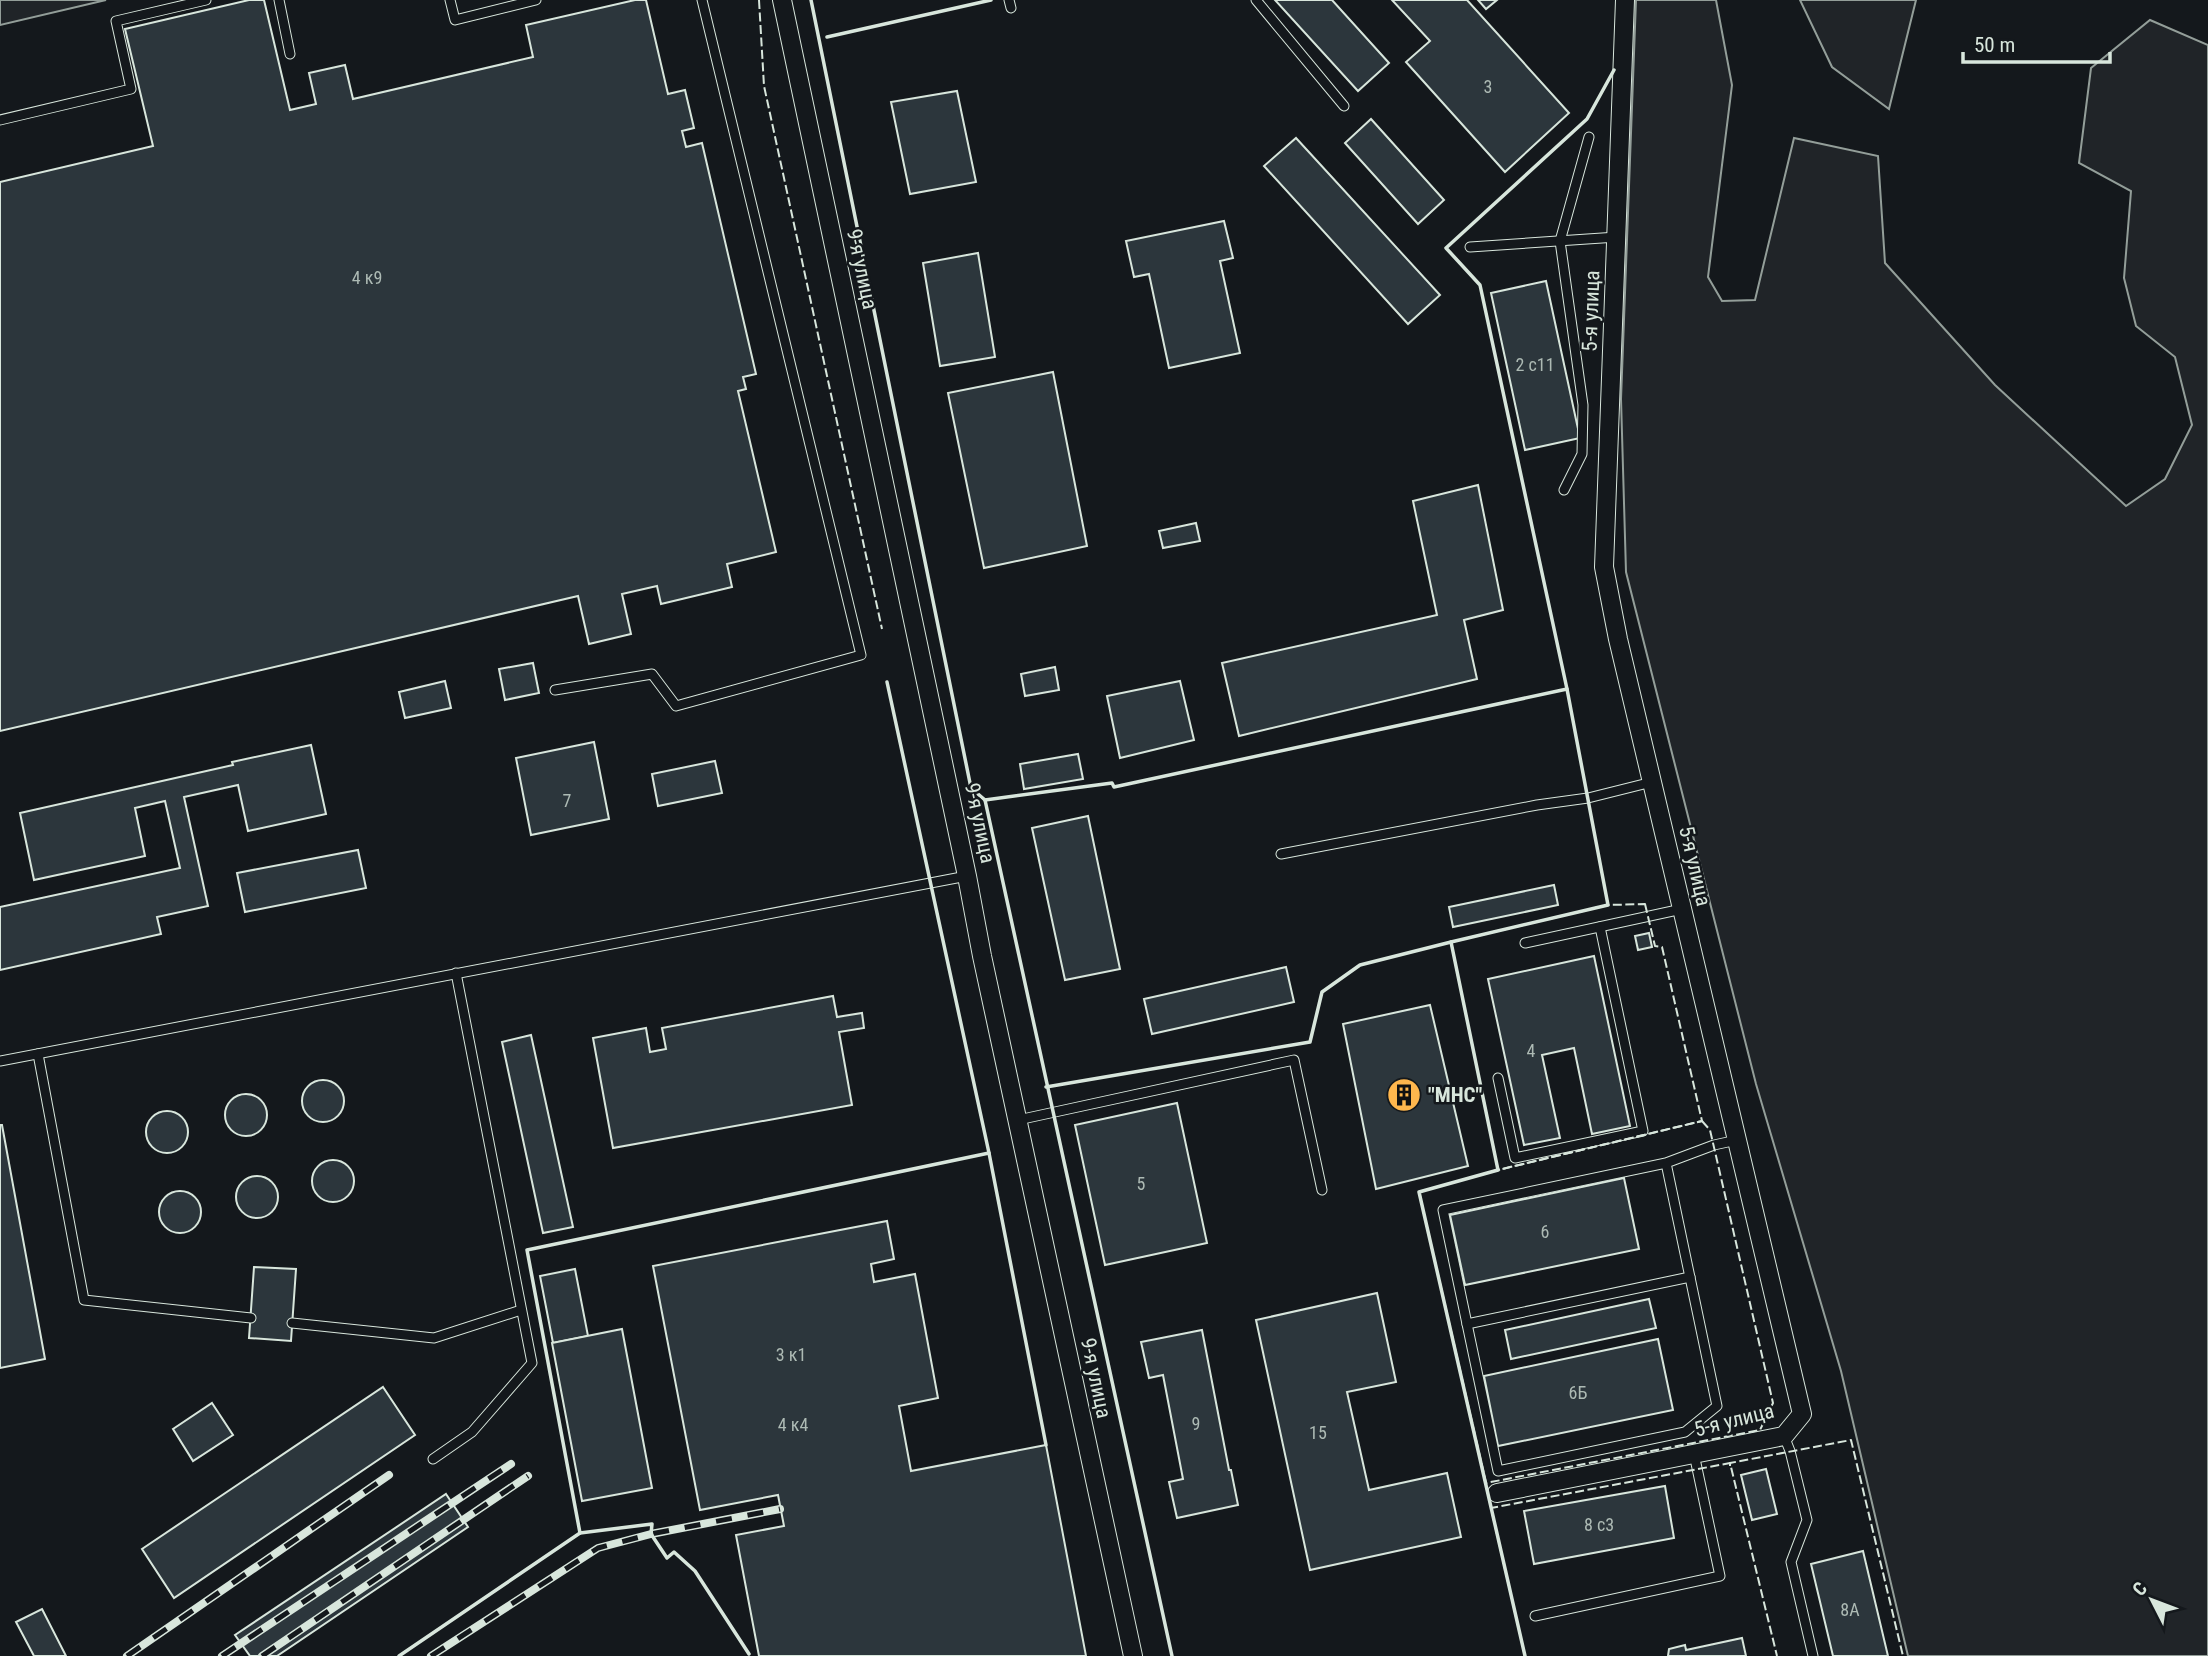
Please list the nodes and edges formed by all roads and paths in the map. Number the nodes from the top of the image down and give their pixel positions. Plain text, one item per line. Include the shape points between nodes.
1 (206, 0) edge
2 (279, 0) edge
3 (450, 0) edge
4 (536, 0) edge
5 (702, 0) edge
6 (782, 0) edge
7 (1256, 0) edge
8 (1625, 0) edge
9 (290, 54) dead end
10 (1344, 106) dead end
11 (0, 120) edge
12 (1589, 137) dead end
13 (1617, 237) junction
14 (1560, 241) junction
15 (1470, 247) dead end
16 (1564, 490) dead end
17 (555, 690) dead end
18 (1652, 782) junction
19 (1282, 854) dead end
20 (967, 876) junction
21 (1682, 909) junction
22 (1600, 927) junction
23 (1525, 943) dead end
24 (456, 974) junction
25 (38, 1054) junction
26 (0, 1061) edge
27 (1498, 1078) dead end
28 (1018, 1120) junction
29 (1737, 1140) junction
30 (1666, 1163) junction
31 (1322, 1190) dead end
32 (1690, 1278) junction
33 (521, 1310) junction
34 (251, 1318) dead end
35 (292, 1323) dead end
36 (1467, 1324) junction
37 (1784, 1436) junction
38 (1694, 1454) junction
39 (433, 1459) dead end
40 (1497, 1493) dead end
41 (1535, 1616) dead end
42 (1133, 1656) edge
43 (1814, 1656) edge

1 - 11 lane via 116,21 131,89
2 - 9 lane
3 - 4 lane via 455,20
5 - 17 lane via 861,656 676,706 652,674
6 - 20 street, 9-я улица
7 - 10 lane
8 - 13 street, 5-я улица
12 - 14 lane
13 - 14 lane
13 - 18 street, 5-я улица via 1604,567
14 - 15 lane
14 - 16 lane via 1583,405 1582,454
18 - 19 lane
18 - 21 street, 5-я улица
20 - 24 lane
20 - 28 street, 9-я улица
21 - 22 lane
21 - 29 street, 5-я улица
22 - 23 lane
22 - 27 lane via 1643,1131 1515,1158
24 - 25 lane
24 - 33 lane
25 - 26 lane
25 - 34 lane via 84,1300
28 - 31 lane via 1294,1060
28 - 42 street, 9-я улица
29 - 30 lane
29 - 37 street, 5-я улица via 1802,1414
30 - 32 lane
30 - 36 lane via 1443,1210
32 - 36 lane
32 - 36 lane via 1717,1406 1685,1432 1498,1471
33 - 35 lane via 434,1338
33 - 39 lane via 532,1363 472,1432
37 - 38 street, 5-я улица
37 - 43 lane via 1807,1520 1791,1562
38 - 40 street, 5-я улица
38 - 41 lane via 1720,1576

